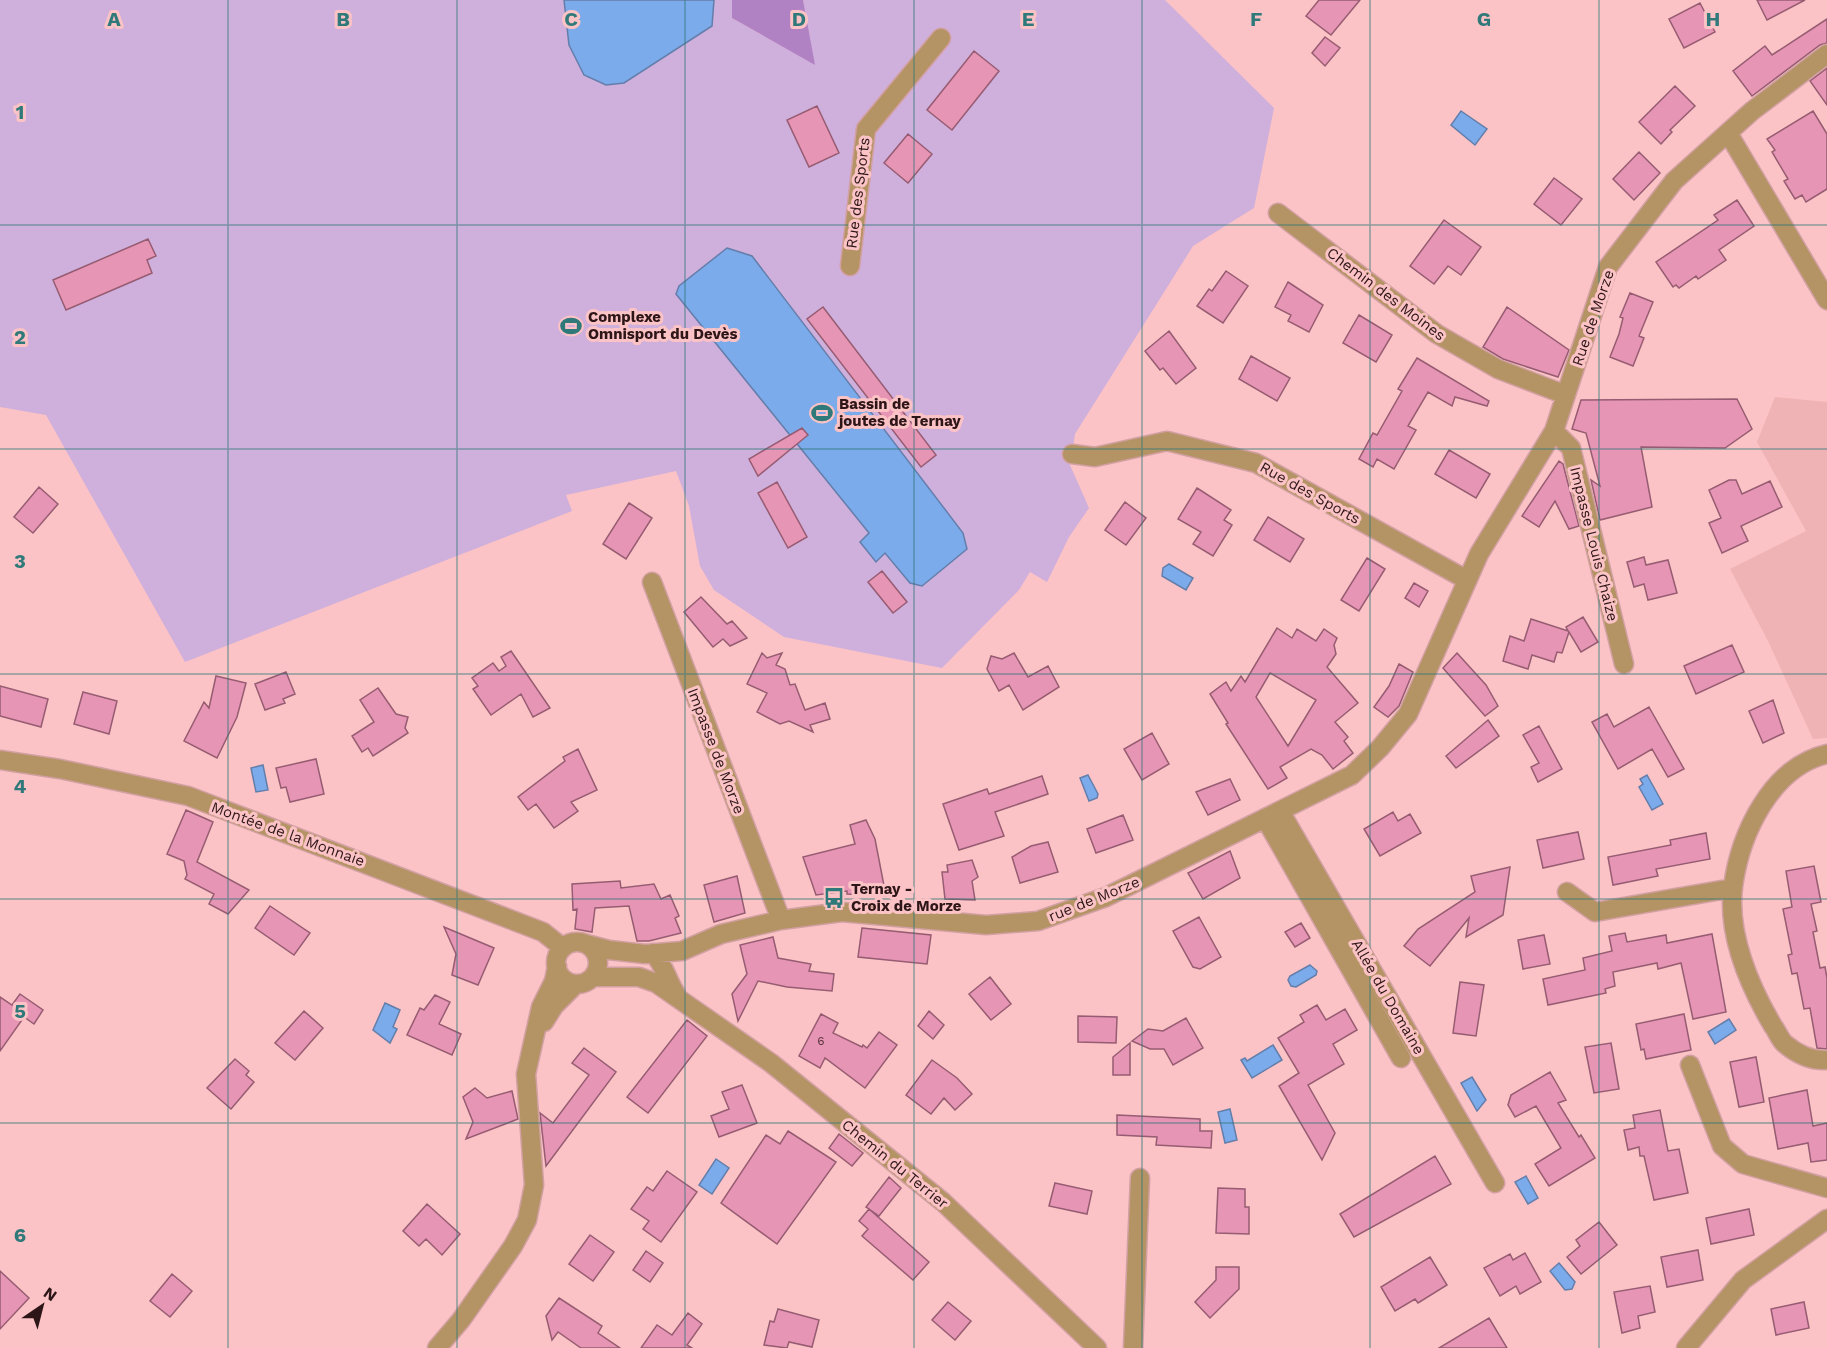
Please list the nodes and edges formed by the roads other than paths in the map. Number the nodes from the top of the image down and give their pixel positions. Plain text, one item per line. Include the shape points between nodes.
1 (940, 38) dead end
2 (1827, 54) edge
3 (1728, 133) junction
4 (1278, 213) dead end
5 (850, 266) dead end
6 (1827, 300) edge
7 (1566, 395) junction
8 (1554, 431) junction
9 (1072, 454) dead end
10 (1467, 580) junction
11 (652, 582) dead end
12 (1438, 641) joint
13 (1624, 664) dead end
14 (1827, 754) edge
15 (0, 760) edge
16 (1272, 815) junction
17 (1733, 888) junction
18 (1567, 892) dead end
19 (781, 920) junction
20 (586, 944) junction
21 (563, 948) junction
22 (657, 957) junction
23 (557, 966) junction
24 (622, 976) junction
25 (593, 977) junction
26 (576, 984) junction
27 (679, 998) junction
28 (537, 1034) junction
29 (1401, 1058) dead end
30 (1827, 1060) edge
31 (1689, 1065) dead end
32 (1140, 1178) dead end
33 (1495, 1183) dead end
34 (1827, 1188) edge
35 (1827, 1219) edge
36 (437, 1348) edge
37 (1097, 1348) edge
38 (1133, 1348) edge
39 (1686, 1348) edge

1 - 5 street, Rue des Sports via 866,129
2 - 3 street, Rue de Morze
3 - 6 street
3 - 7 street, Rue de Morze via 1674,181 1608,267
4 - 7 street, Chemin des Moines via 1437,334 1498,369
7 - 8 street, Rue de Morze
8 - 10 street, Rue de Morze
8 - 13 street, Impasse Louis Chaize via 1571,448
9 - 10 street, Rue des Sports via 1095,457 1167,441 1256,463
10 - 12 street, Rue de Morze
11 - 19 street, Impasse de Morze
12 - 16 street, rue de Morze via 1408,714 1380,748 1352,775
14 - 17 street via 1808,758 1788,772 1764,801 1746,839
15 - 21 street, Montée de la Monnaie via 188,796 543,932
16 - 19 street, rue de Morze via 1106,897 1038,921 986,925 842,912
16 - 29 street
16 - 33 street, Allée du Domaine
17 - 18 street via 1594,912
17 - 30 street via 1739,946 1748,978 1769,1019 1784,1044 1815,1060
19 - 22 street, rue de Morze via 722,933 682,951
20 - 21 street via 574,942
20 - 22 street
20 - 25 street via 598,958
21 - 23 street
22 - 24 street, rue de Morze
22 - 27 street
23 - 26 street via 561,976
23 - 28 street via 541,1007
24 - 25 street
24 - 27 street, Chemin du Terrier via 656,983
25 - 26 street
26 - 28 street via 555,1006
27 - 37 street, Chemin du Terrier via 771,1064 943,1202
28 - 36 street via 526,1074 534,1185 527,1220 461,1320
31 - 34 street via 1722,1146 1743,1164
32 - 38 street
35 - 39 street via 1743,1280

